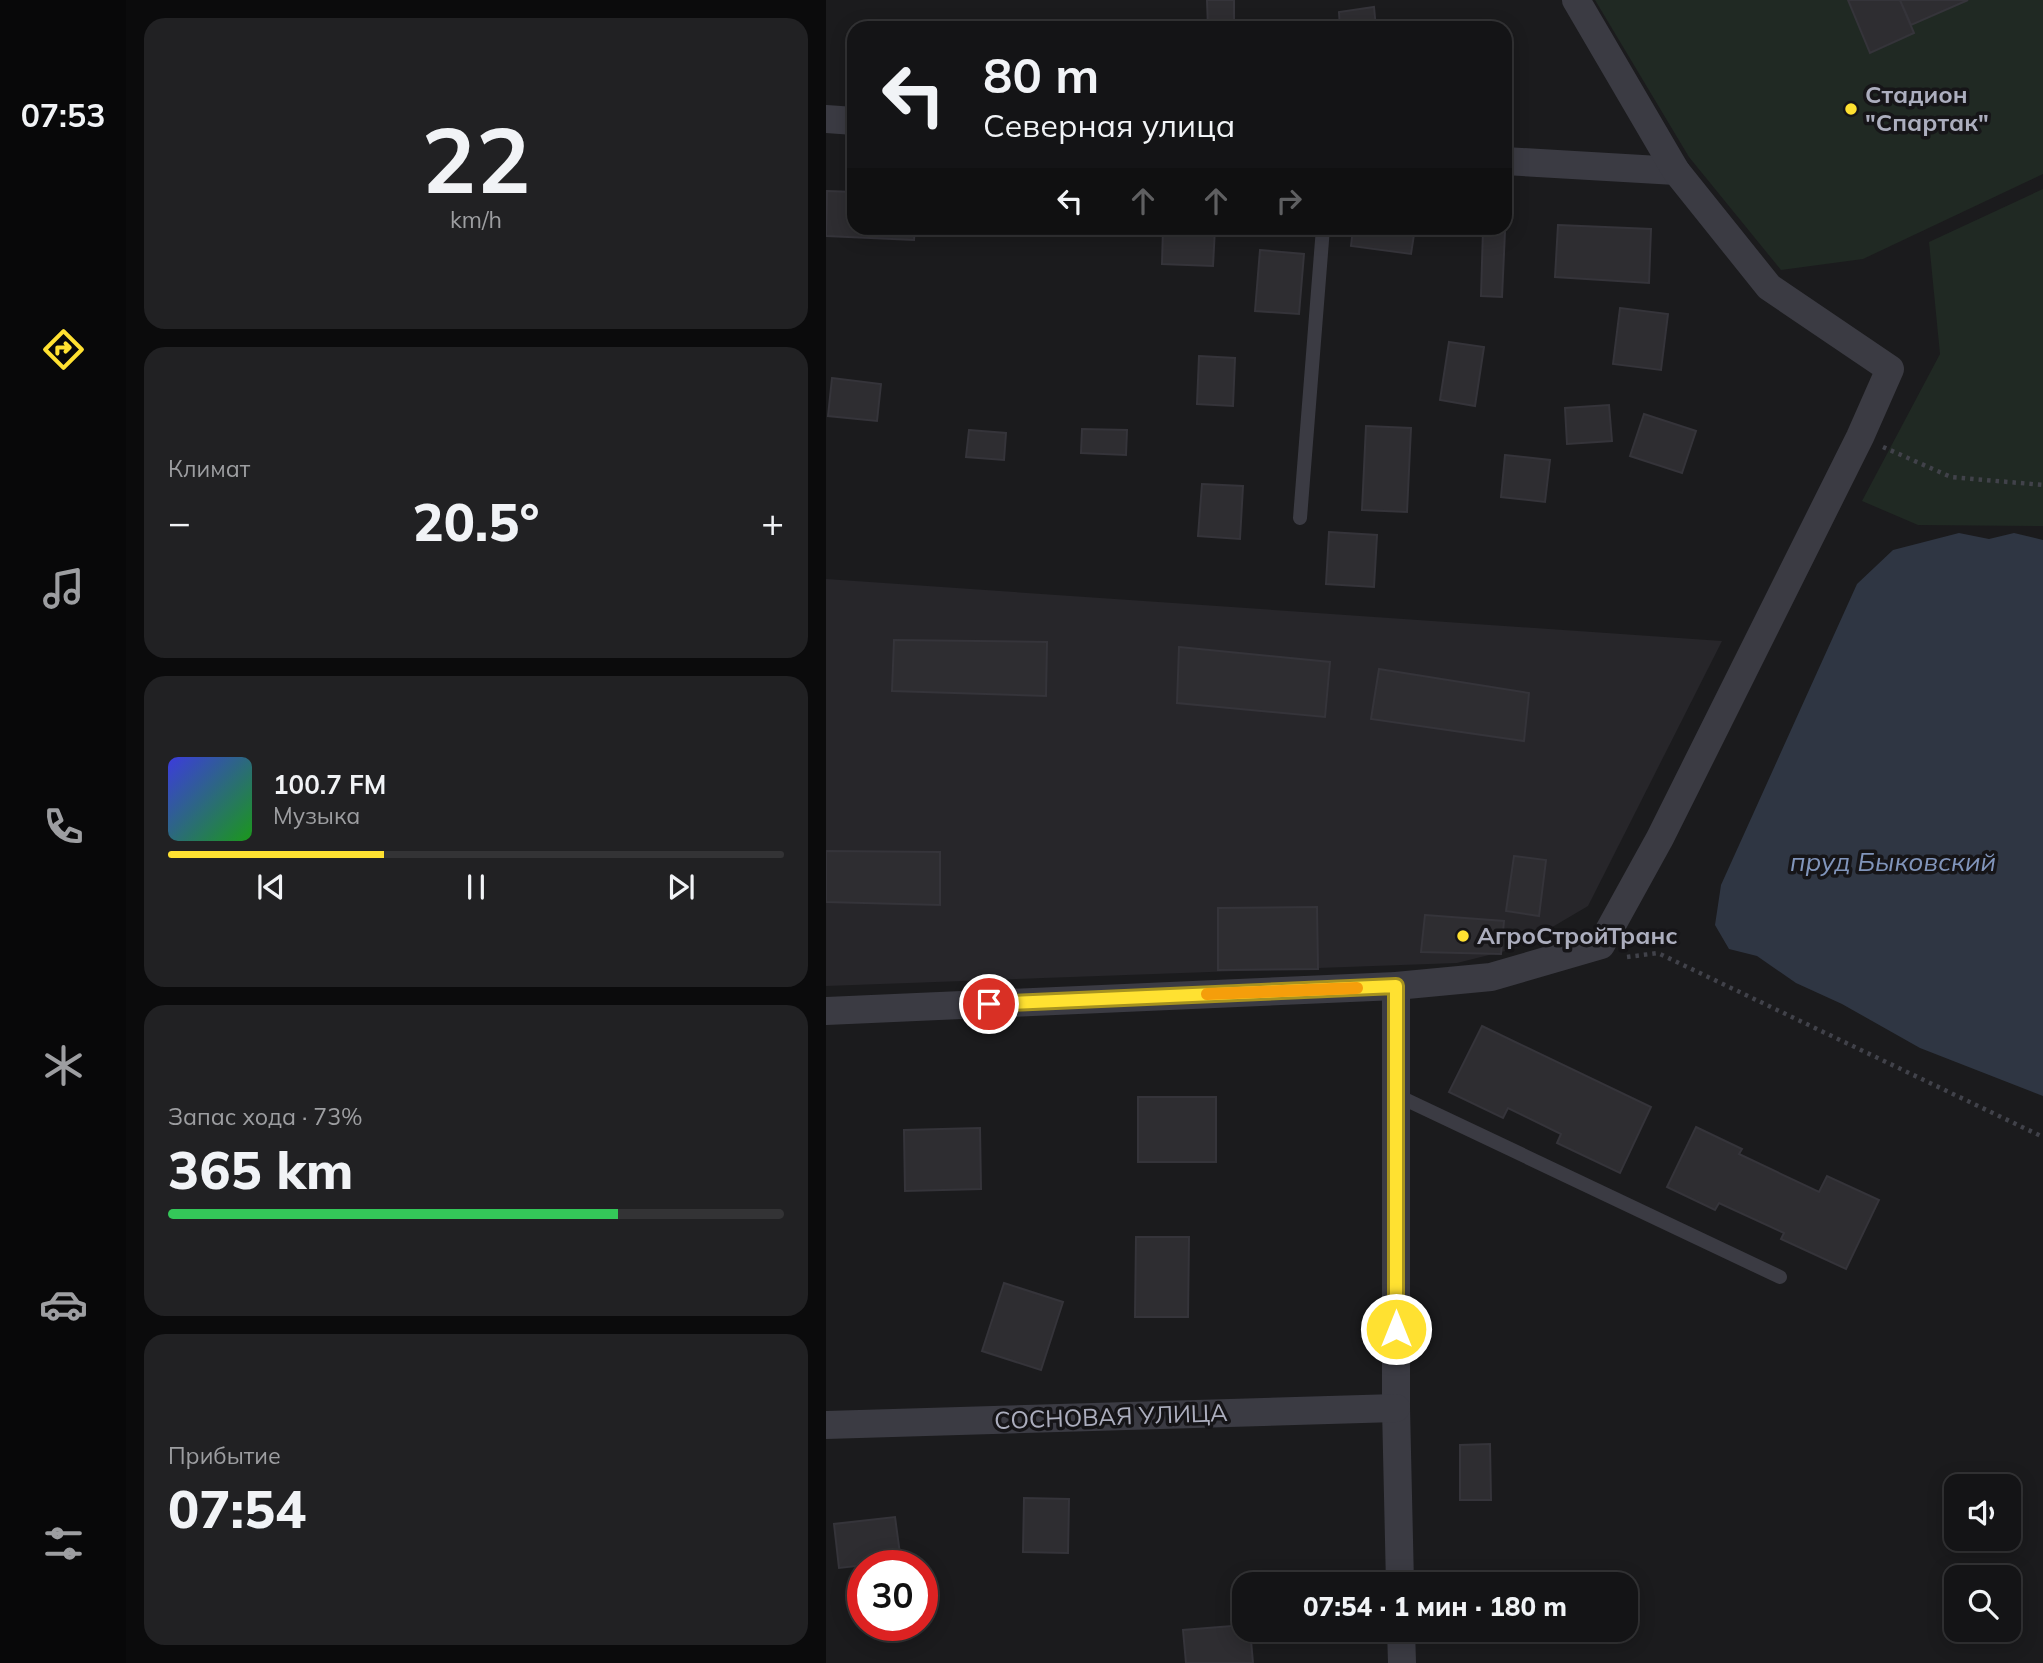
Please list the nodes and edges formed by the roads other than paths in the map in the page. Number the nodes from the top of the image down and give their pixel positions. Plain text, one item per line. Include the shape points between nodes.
1 (1576, 0) edge
2 (826, 119) edge
3 (847, 120) edge
4 (1512, 161) edge
5 (1676, 172) junction
6 (1322, 235) edge
7 (1300, 519) dead end
8 (1396, 986) junction
9 (826, 1011) edge
10 (1396, 1095) junction
11 (1780, 1277) dead end
12 (1396, 1408) junction
13 (826, 1425) edge
14 (1400, 1572) edge
15 (1401, 1642) edge
16 (1402, 1663) edge

1 - 5 street
2 - 3 street
4 - 5 street
5 - 8 street via 1769,287 1890,369 1660,838 1601,945 1491,977
6 - 7 lane
8 - 9 street
8 - 10 street
10 - 11 lane
10 - 12 street
12 - 13 street, СОСНОВАЯ УЛИЦА
12 - 14 street
15 - 16 street

